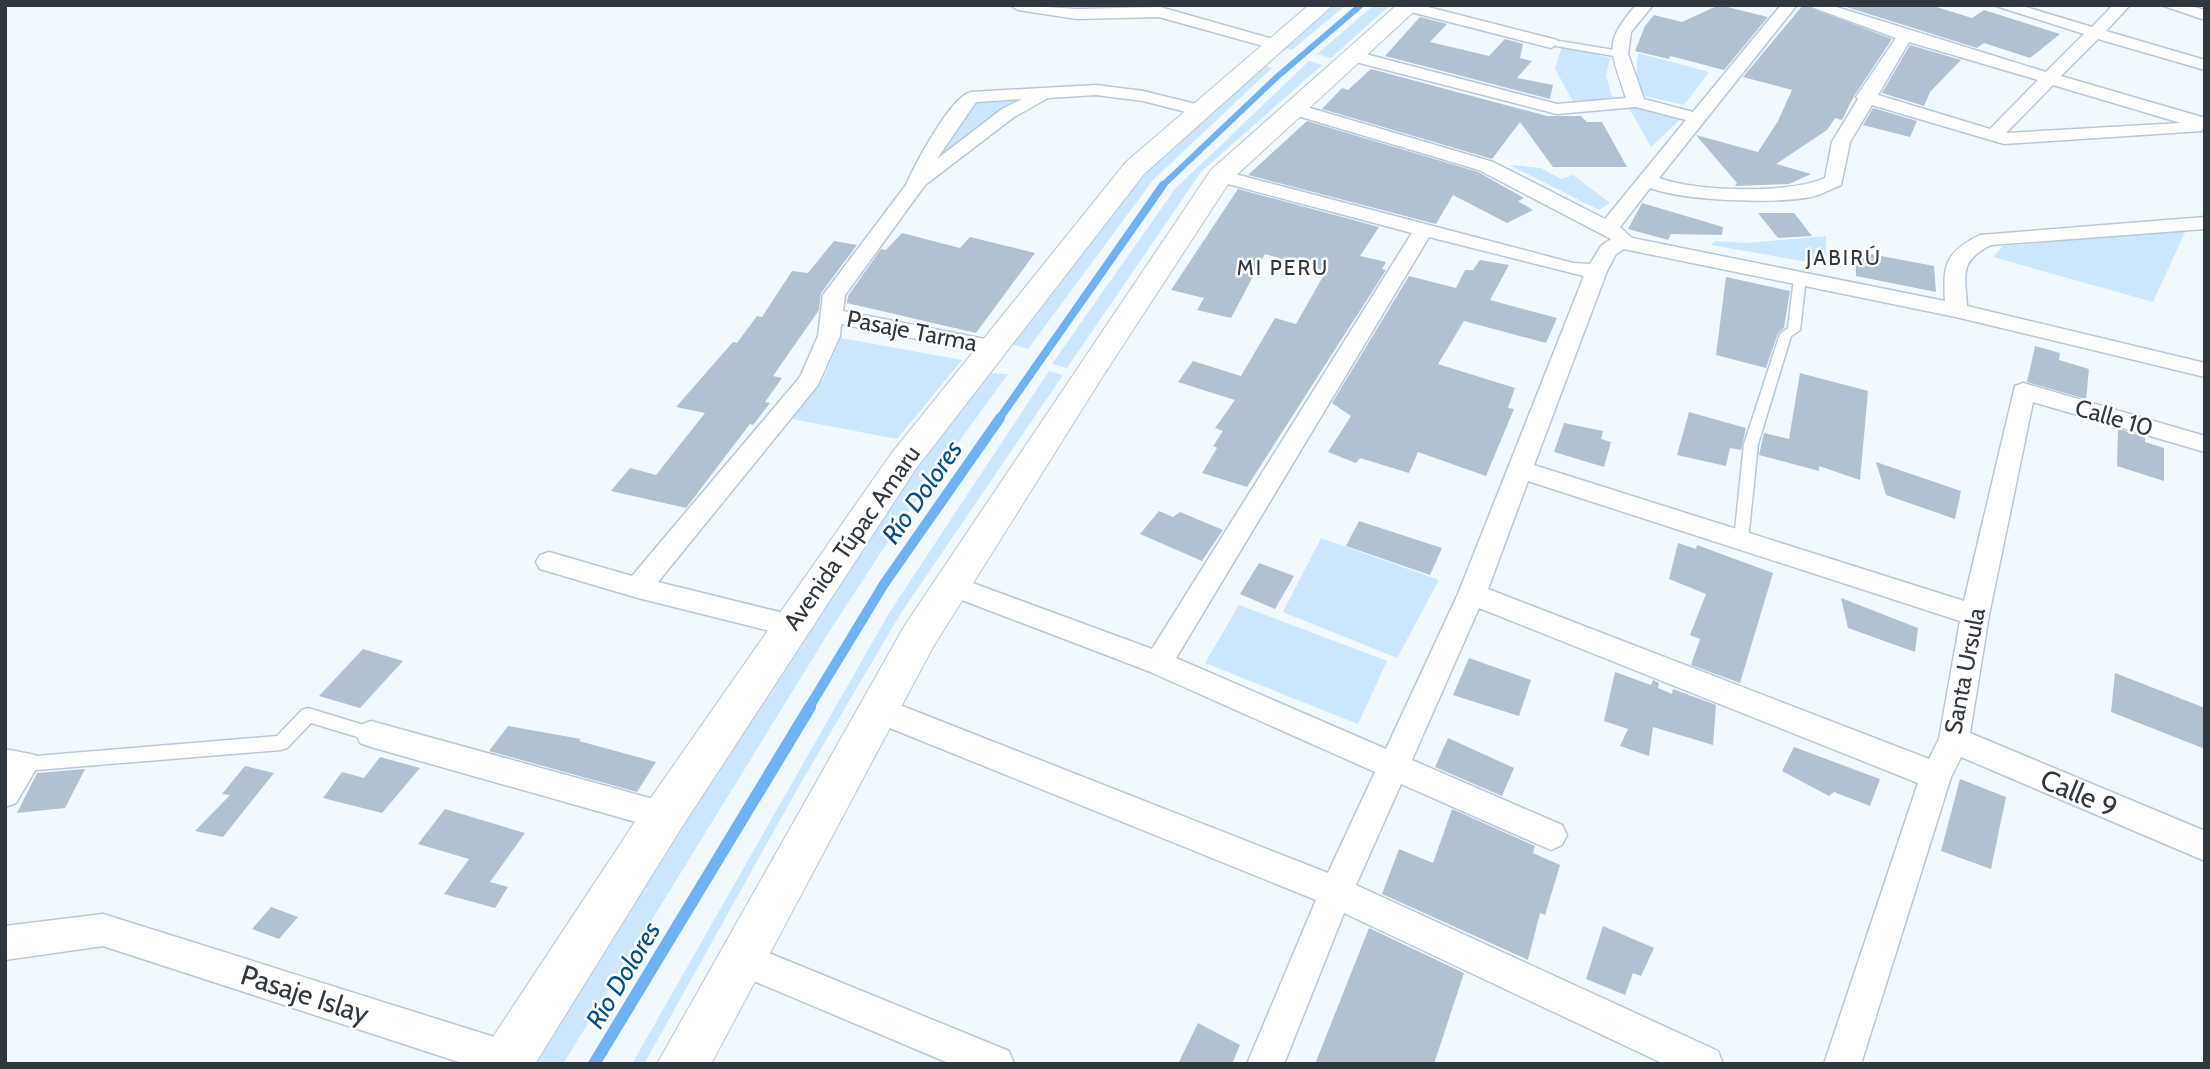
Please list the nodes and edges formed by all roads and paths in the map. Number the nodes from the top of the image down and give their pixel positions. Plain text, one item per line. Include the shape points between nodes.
1 (1322, 5) edge
2 (1624, 5) edge
3 (1789, 5) edge
4 (1814, 5) edge
5 (2001, 5) edge
6 (2122, 5) edge
7 (2169, 5) edge
8 (1409, 6) edge
9 (1031, 7) edge
10 (1644, 7) edge
11 (1164, 8) edge
12 (2205, 15) edge
13 (2094, 34) junction
14 (1905, 36) junction
15 (1555, 43) joint
16 (1274, 44) junction
17 (1620, 54) junction
18 (1354, 56) junction
19 (2205, 65) edge
20 (2052, 77) junction
21 (1058, 93) junction
22 (1865, 97) junction
23 (1636, 102) junction
24 (1294, 109) junction
25 (1198, 110) junction
26 (1697, 118) junction
27 (2205, 125) edge
28 (1993, 136) junction
29 (1220, 176) junction
30 (1649, 181) junction
31 (915, 186) junction
32 (2205, 223) edge
33 (1424, 229) junction
34 (1615, 235) junction
35 (1597, 271) junction
36 (1800, 278) junction
37 (1956, 310) junction
38 (831, 315) junction
39 (992, 347) junction
40 (2205, 370) edge
41 (2023, 391) joint
42 (2205, 444) edge
43 (1519, 469) junction
44 (1741, 540) junction
45 (549, 562) dead end
46 (951, 585) junction
47 (638, 588) junction
48 (1472, 594) junction
49 (1975, 615) junction
50 (790, 625) junction
51 (1158, 663) junction
52 (876, 709) junction
53 (372, 734) joint
54 (1954, 740) junction
55 (15, 763) edge
56 (1393, 764) junction
57 (1936, 776) junction
58 (5, 793) edge
59 (664, 816) junction
60 (1551, 835) dead end
61 (2205, 846) edge
62 (1336, 892) junction
63 (5, 943) edge
64 (742, 959) junction
65 (506, 1062) edge
66 (1705, 1063) edge
67 (683, 1064) edge
68 (996, 1064) edge
69 (1265, 1064) edge
70 (1842, 1064) edge

1 - 16 street, Avenida Túpac Amaru
2 - 10 street
3 - 26 street
4 - 14 street
5 - 13 street
6 - 13 street
7 - 12 street
8 - 15 street
8 - 18 street
9 - 11 street via 1098,14
10 - 17 street via 1623,31
11 - 16 street
13 - 19 street
13 - 20 street
14 - 20 street
14 - 22 street
15 - 17 lane
16 - 25 street, Avenida Túpac Amaru
17 - 23 street
18 - 23 street via 1557,109
18 - 24 street
20 - 27 street
20 - 28 street
21 - 25 street via 1115,91
21 - 31 street via 1008,113
21 - 31 street via 971,97 924,165
22 - 28 street
22 - 30 street via 1841,142 1834,180 1809,192 1697,193
23 - 26 street
24 - 29 street
24 - 34 street via 1486,166
25 - 39 street, Avenida Túpac Amaru via 1135,167
26 - 30 street
27 - 28 street via 2004,139
29 - 33 street
29 - 46 street
30 - 34 street
31 - 38 street via 834,295
32 - 37 street via 1987,239 1964,249 1955,265
33 - 35 street via 1572,270
33 - 51 street
34 - 35 street
34 - 36 street
35 - 43 street
36 - 37 street
36 - 44 lane via 1794,330 1786,334 1751,444
37 - 40 street
38 - 39 street, Pasaje Tarma
38 - 47 street via 829,336 810,380
39 - 50 street, Avenida Túpac Amaru via 904,461
41 - 42 street, Calle 10
41 - 49 street, Santa Ursula
43 - 44 street
43 - 48 street
44 - 49 street
45 - 47 street
46 - 51 street
46 - 52 street
47 - 50 street
48 - 56 street
48 - 57 street
49 - 54 street, Santa Ursula
50 - 59 street, Avenida Túpac Amaru
51 - 56 street
52 - 62 street
52 - 64 street
53 - 55 lane via 308,715 281,743
53 - 59 street
54 - 57 street, Santa Ursula
54 - 61 street, Calle 9
55 - 58 street
56 - 60 street
56 - 62 street
57 - 70 street, Santa Ursula
59 - 65 street, Avenida Túpac Amaru
62 - 66 street
62 - 69 street
63 - 65 street, Pasaje Islay via 103,930
64 - 67 street
64 - 68 street

